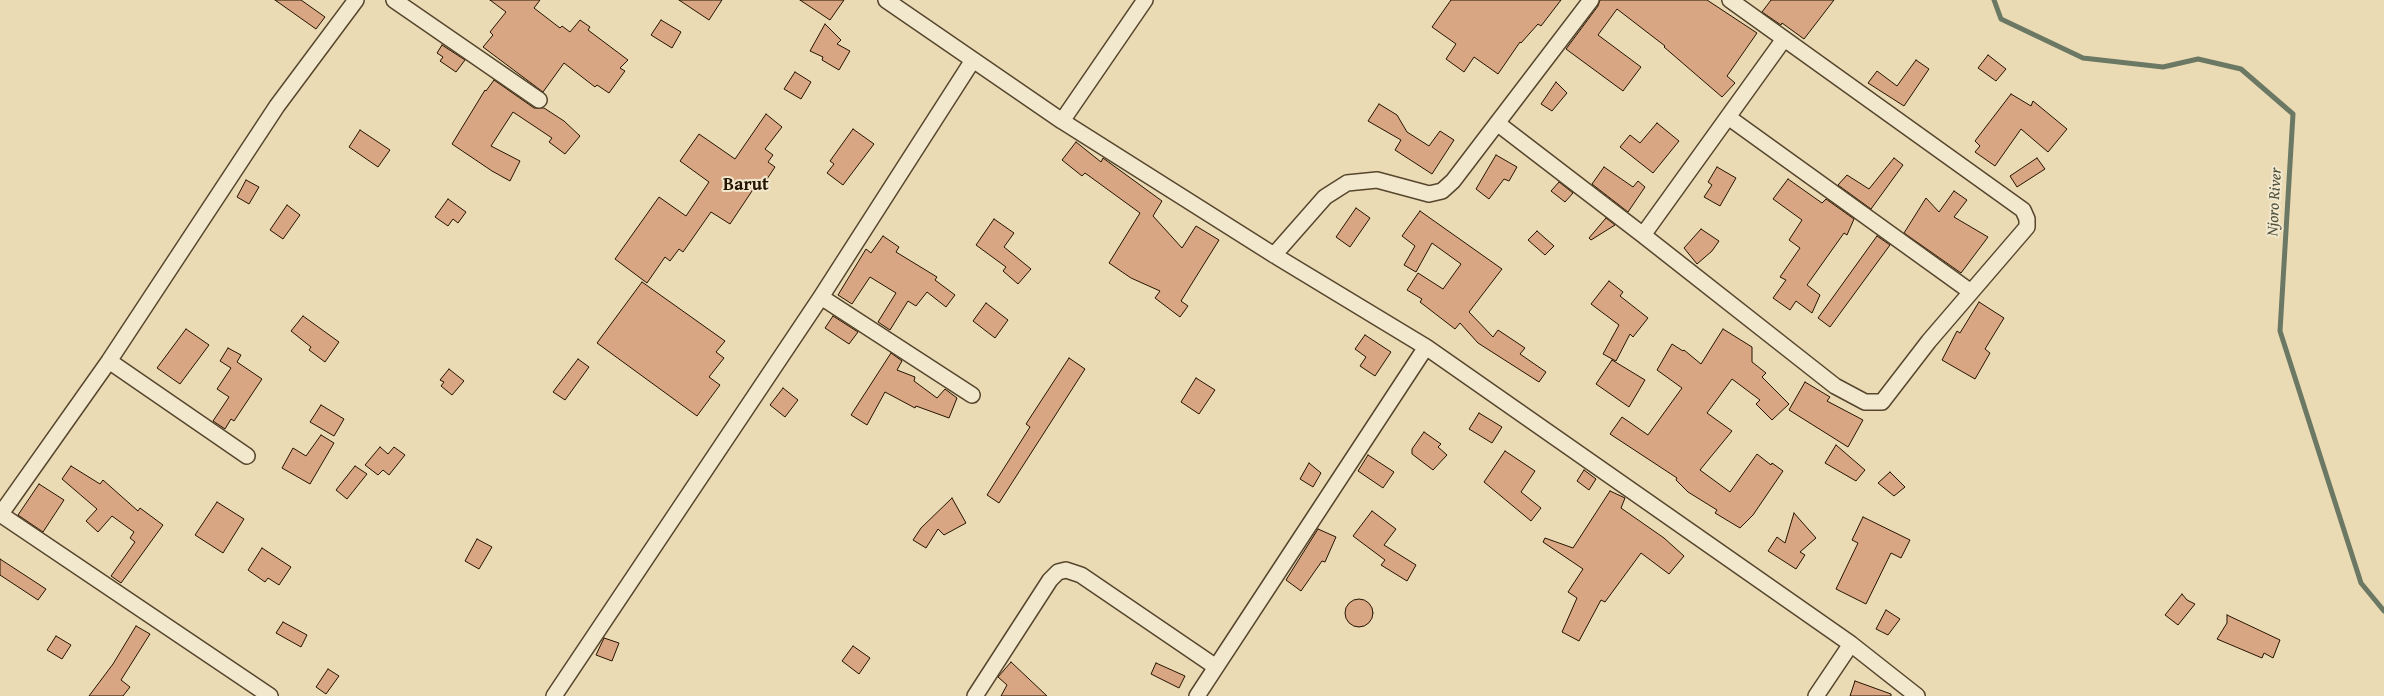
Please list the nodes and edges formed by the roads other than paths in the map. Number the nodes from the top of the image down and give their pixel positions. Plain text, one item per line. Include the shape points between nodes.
1 (356, 0) edge
2 (394, 0) edge
3 (886, 0) edge
4 (1146, 0) edge
5 (1591, 0) edge
6 (1730, 0) edge
7 (1784, 39) junction
8 (974, 60) junction
9 (539, 100) dead end
10 (1728, 117) junction
11 (1062, 121) junction
12 (1497, 124) junction
13 (1643, 235) junction
14 (1274, 255) junction
15 (1971, 292) junction
16 (821, 297) junction
17 (1426, 347) junction
18 (109, 362) junction
19 (972, 395) dead end
20 (247, 456) dead end
21 (0, 514) edge
22 (1852, 644) junction
23 (1216, 667) junction
24 (270, 696) edge
25 (554, 696) edge
26 (975, 696) edge
27 (1197, 696) edge
28 (1816, 696) edge
29 (1917, 696) edge

1 - 18 street via 277,106
2 - 9 street
3 - 8 street
4 - 11 street
5 - 12 street
6 - 7 street
7 - 10 street
7 - 15 street via 2023,210 2027,227
8 - 11 street
8 - 16 street
10 - 13 street
10 - 15 street
11 - 14 street
12 - 13 street
12 - 14 street via 1442,191 1430,194 1377,180 1347,184 1325,197
13 - 15 street via 1835,386 1865,402 1882,402 1928,341
14 - 17 street
16 - 19 street
16 - 25 street
17 - 22 street
17 - 23 street
18 - 20 street
18 - 21 street
21 - 24 street
22 - 28 street
22 - 29 street
23 - 26 street via 1081,575 1066,570 1058,572 1050,580
23 - 27 street

